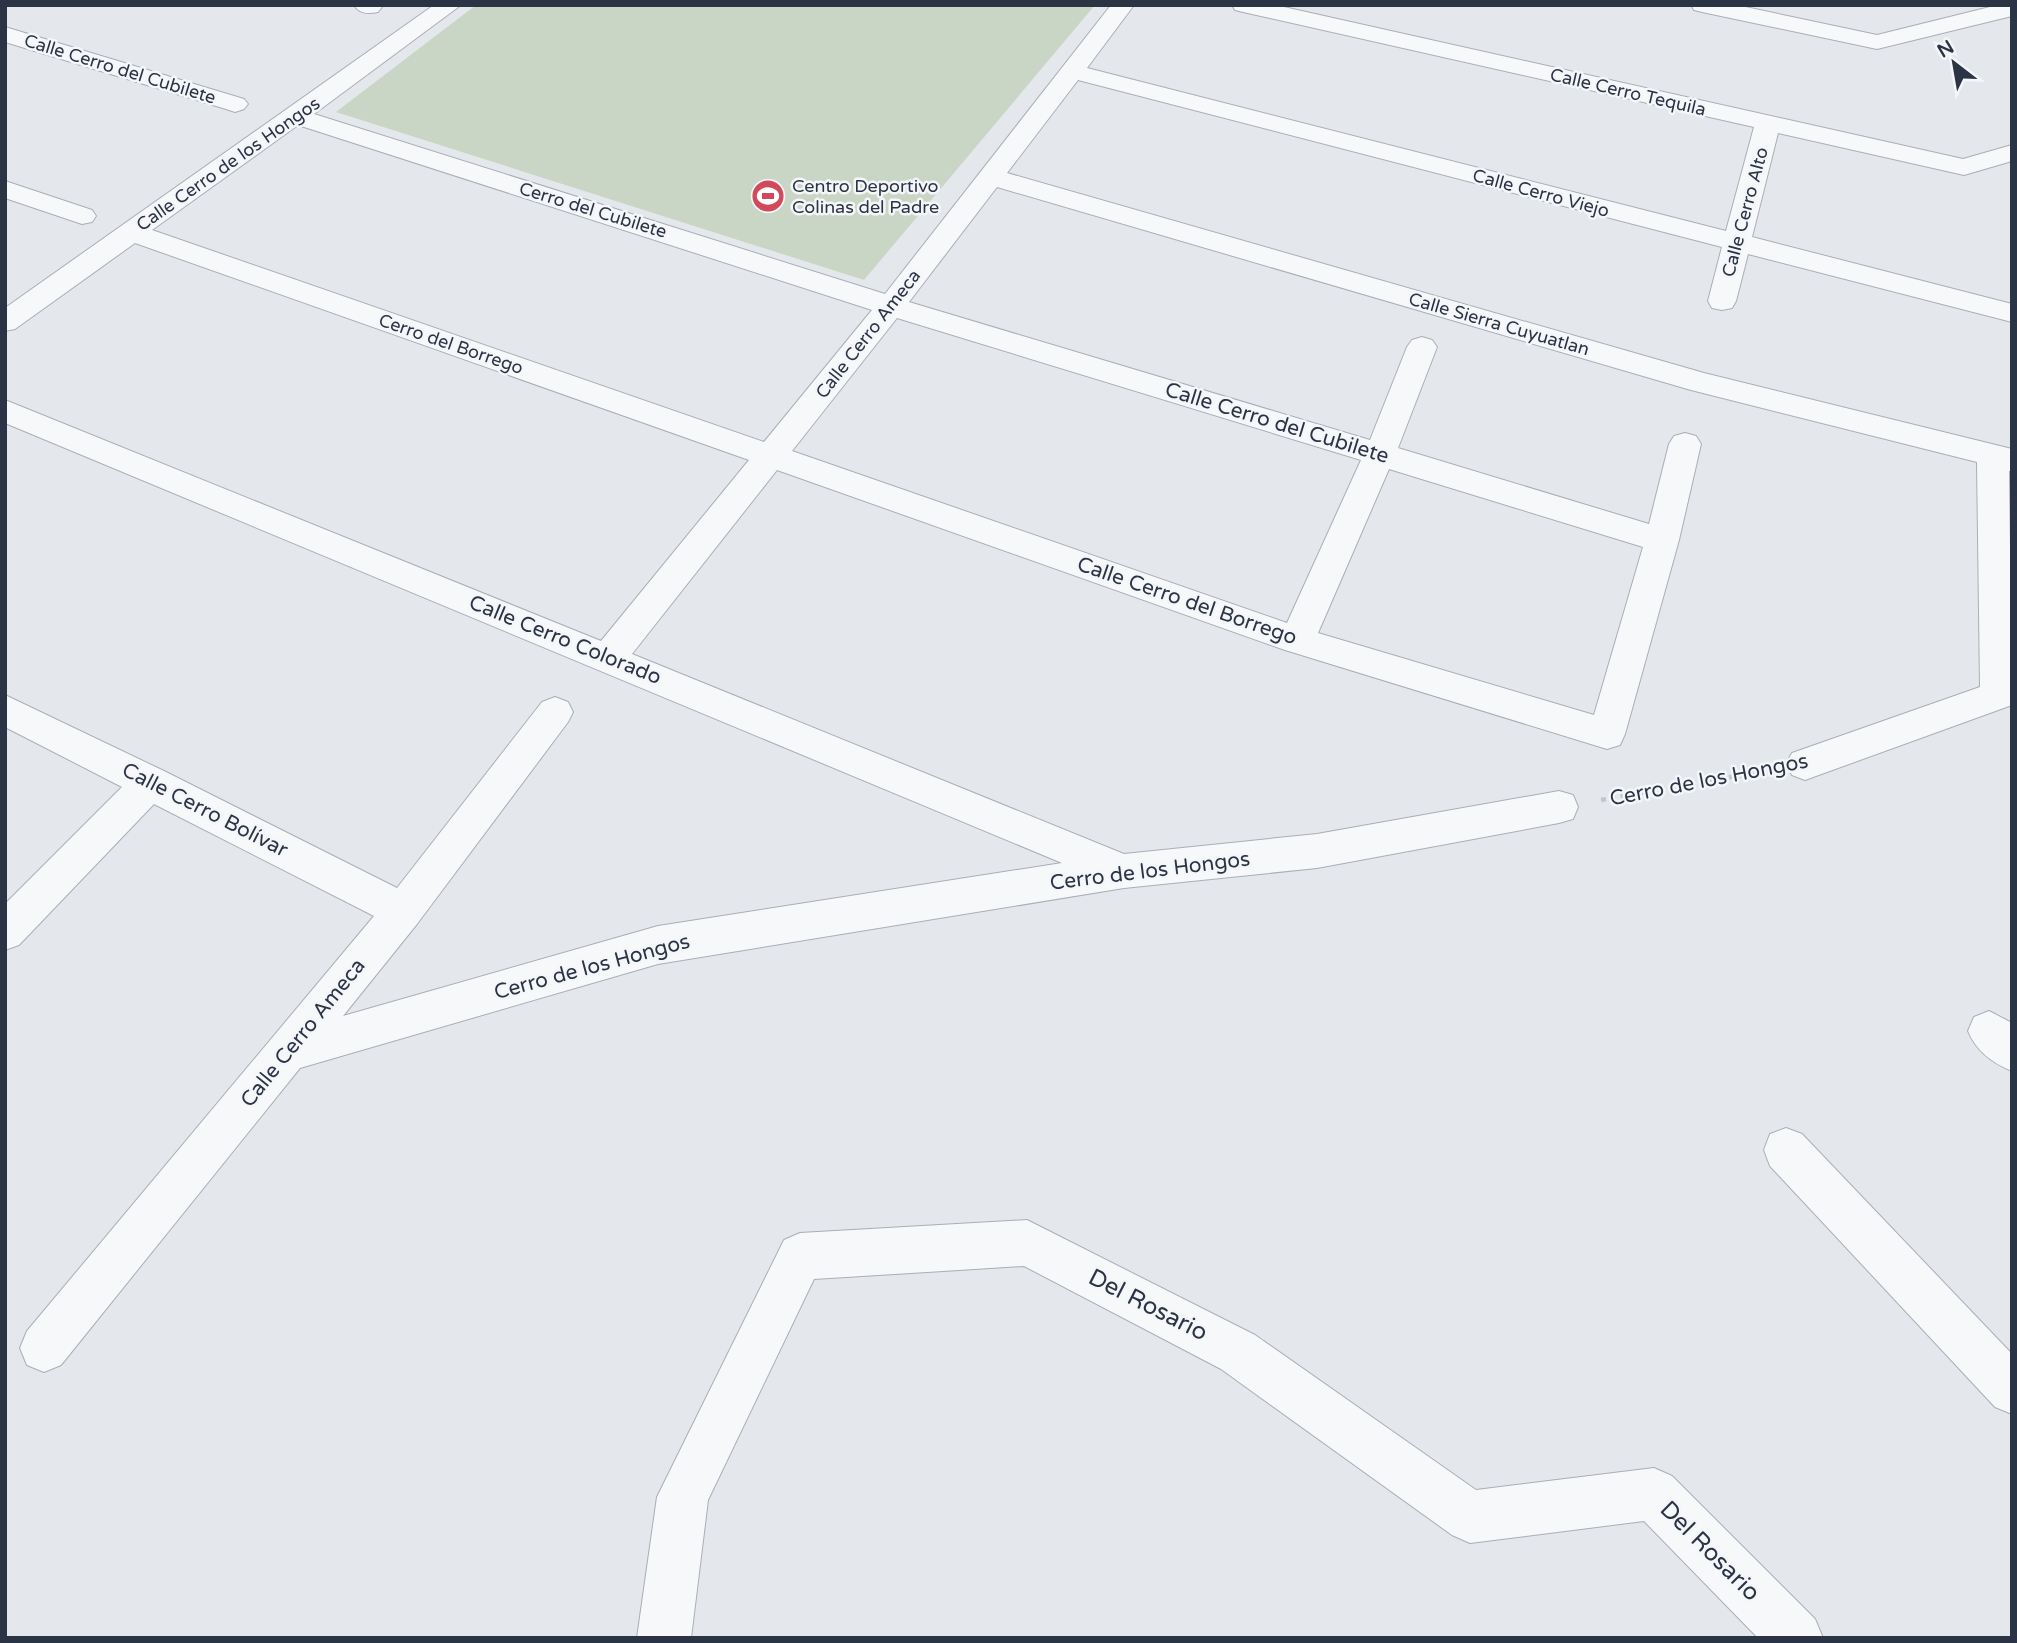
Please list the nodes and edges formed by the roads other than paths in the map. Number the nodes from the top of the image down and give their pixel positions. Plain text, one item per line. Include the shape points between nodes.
1 (450, 5) edge
2 (1123, 5) edge
3 (1243, 5) edge
4 (1702, 5) edge
5 (2006, 10) edge
6 (5, 34) edge
7 (1070, 71) junction
8 (235, 104) dead end
9 (295, 116) junction
10 (1768, 124) junction
11 (2012, 153) edge
12 (989, 176) junction
13 (5, 189) edge
14 (82, 216) dead end
15 (131, 232) junction
16 (1738, 244) junction
17 (1722, 301) dead end
18 (891, 306) junction
19 (2012, 313) edge
20 (5, 322) edge
21 (1422, 347) dead end
22 (5, 411) edge
23 (1685, 444) dead end
24 (1380, 454) junction
25 (772, 457) junction
26 (2003, 458) edge
27 (1662, 540) junction
28 (1297, 640) junction
29 (608, 658) junction
30 (2005, 693) edge
31 (5, 710) edge
32 (555, 712) dead end
33 (1805, 764) road end
34 (151, 782) junction
35 (1559, 807) road end
36 (1124, 872) junction
37 (403, 911) junction
38 (5, 932) edge
39 (287, 1052) junction
40 (1787, 1150) dead end
41 (44, 1348) dead end
42 (2012, 1390) edge
43 (664, 1638) edge
44 (1796, 1638) edge

1 - 9 street, Calle Cerro de los Hongos
2 - 7 street, Calle Cerro Ameca
3 - 10 street, Calle Cerro Tequila
4 - 5 street via 1877,42
6 - 8 street, Calle Cerro del Cubilete
7 - 12 street, Calle Cerro Ameca
7 - 16 street, Calle Cerro Viejo
9 - 15 street, Calle Cerro de los Hongos
9 - 18 street, Cerro del Cubilete
10 - 11 street, Calle Cerro Tequila via 1964,167
10 - 16 street, Calle Cerro Alto
12 - 18 street, Calle Cerro Ameca
12 - 26 street, Calle Sierra Cuyuatlan via 1702,383
13 - 14 street
15 - 20 street, Calle Cerro de los Hongos
15 - 25 street, Cerro del Borrego
16 - 17 street, Calle Cerro Alto
16 - 19 street, Calle Cerro Viejo
18 - 24 street, Calle Cerro del Cubilete
18 - 25 street, Calle Cerro Ameca
21 - 24 street
22 - 29 street, Calle Cerro Colorado
23 - 27 street
24 - 27 street, Calle Cerro del Cubilete
24 - 28 street
25 - 28 street, Calle Cerro del Borrego
25 - 29 street, Calle Cerro Ameca
26 - 30 street
27 - 28 street, Calle Cerro del Borrego via 1607,734
29 - 36 street, Calle Cerro Colorado
30 - 33 street, Cerro de los Hongos
31 - 34 street, Calle Cerro Bolívar
32 - 37 street, Calle Cerro Ameca
34 - 37 street, Calle Cerro Bolívar
34 - 38 street
35 - 36 street, Cerro de los Hongos via 1317,851
36 - 39 street, Cerro de los Hongos via 658,945
37 - 39 street, Calle Cerro Ameca
39 - 41 street, Calle Cerro Ameca
40 - 42 street
43 - 44 street, Del Rosario via 682,1497 800,1256 1027,1243 1238,1352 1470,1517 1654,1494

